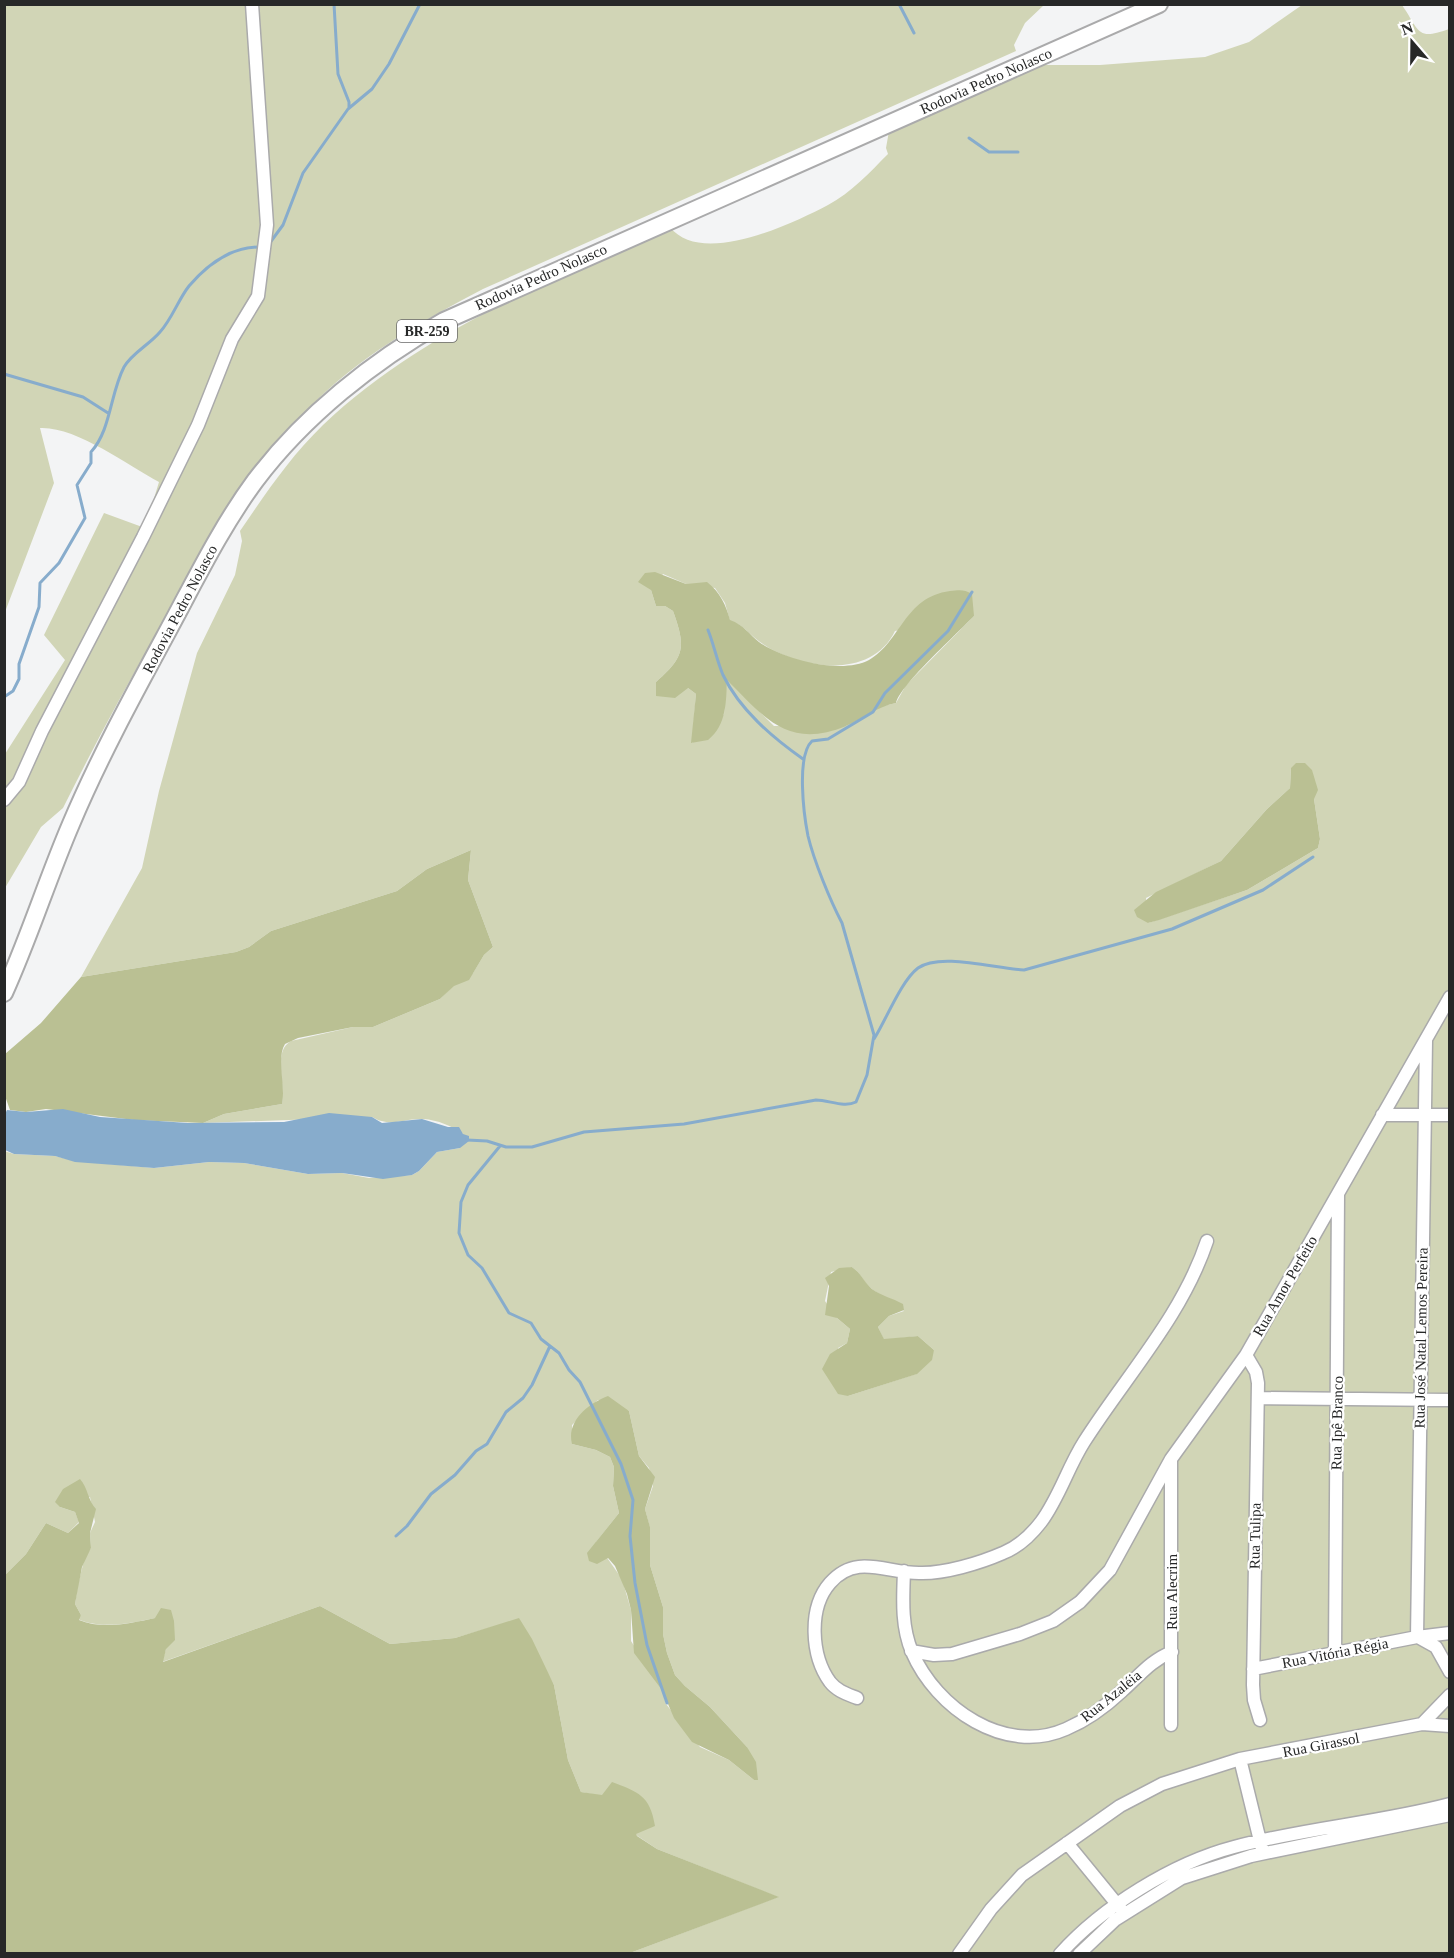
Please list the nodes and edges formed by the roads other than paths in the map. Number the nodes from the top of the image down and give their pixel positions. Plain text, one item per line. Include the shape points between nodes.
1 (252, 4) edge
2 (1159, 4) edge
3 (4, 800) edge
4 (4, 993) edge
5 (1449, 997) edge
6 (1426, 1040) junction
7 (1382, 1115) junction
8 (1425, 1115) junction
9 (1449, 1115) edge
10 (1338, 1194) junction
11 (1207, 1241) dead end
12 (1246, 1355) junction
13 (1337, 1397) junction
14 (1258, 1398) junction
15 (1420, 1400) junction
16 (1449, 1401) edge
17 (1171, 1459) junction
18 (904, 1571) junction
19 (1449, 1633) edge
20 (1417, 1637) junction
21 (911, 1651) junction
22 (1172, 1652) junction
23 (1335, 1653) junction
24 (1253, 1669) junction
25 (1449, 1672) edge
26 (1449, 1695) edge
27 (857, 1698) dead end
28 (1260, 1720) dead end
29 (1422, 1724) junction
30 (1171, 1725) dead end
31 (1449, 1726) edge
32 (1240, 1760) junction
33 (1449, 1804) edge
34 (1449, 1815) edge
35 (1067, 1843) junction
36 (1262, 1847) junction
37 (1116, 1904) junction
38 (1126, 1913) junction
39 (959, 1953) edge
40 (1060, 1953) edge
41 (1078, 1953) edge

1 - 3 street via 267,225 258,296 232,339 198,425 143,537 19,782
2 - 4 highway, Rodovia Pedro Nolasco / BR-259 via 454,316 392,353 334,399 255,481 220,534 95,772
5 - 6 street, Rua Amor Perfeito
6 - 7 street, Rua Amor Perfeito
6 - 8 street, Rua José Natal Lemos Pereira
7 - 8 street
7 - 10 street, Rua Amor Perfeito
8 - 9 street
8 - 15 street, Rua José Natal Lemos Pereira
10 - 12 street, Rua Amor Perfeito
10 - 13 street, Rua Ipê Branco
11 - 18 street via 1199,1267 1159,1336 1083,1443 1036,1527 1021,1542 990,1558 920,1574
12 - 14 street, Rua Tulipa via 1256,1372
12 - 17 street, Rua Amor Perfeito
13 - 14 street
13 - 15 street
13 - 23 street, Rua Ipê Branco
14 - 24 street, Rua Tulipa
15 - 16 street
15 - 20 street, Rua José Natal Lemos Pereira
17 - 21 street, Rua Amor Perfeito via 1110,1570 1080,1602 1053,1621 1020,1635 952,1654
17 - 22 street, Rua Alecrim
18 - 21 street, Rua Azaléia via 903,1620
18 - 27 street via 878,1566 851,1567 829,1584 823,1594 816,1618 818,1653 830,1681
19 - 20 street, Rua Vitória Régia
20 - 23 street, Rua Vitória Régia
20 - 25 street via 1436,1647
21 - 22 street, Rua Azaléia via 938,1690 967,1716 995,1733 1026,1738 1065,1730 1089,1717 1154,1661
22 - 30 street, Rua Alecrim
23 - 24 street, Rua Vitória Régia
24 - 28 street, Rua Tulipa via 1254,1700
26 - 29 street
29 - 31 street, Rua Girassol
29 - 32 street, Rua Girassol
32 - 35 street, Rua Girassol via 1162,1784 1120,1806
32 - 36 street
33 - 36 street
34 - 36 street
35 - 37 street
35 - 39 street, Rua Girassol via 1022,1875
36 - 37 street via 1231,1848 1206,1857
36 - 38 street via 1182,1878
37 - 38 street
37 - 40 street
38 - 41 street

